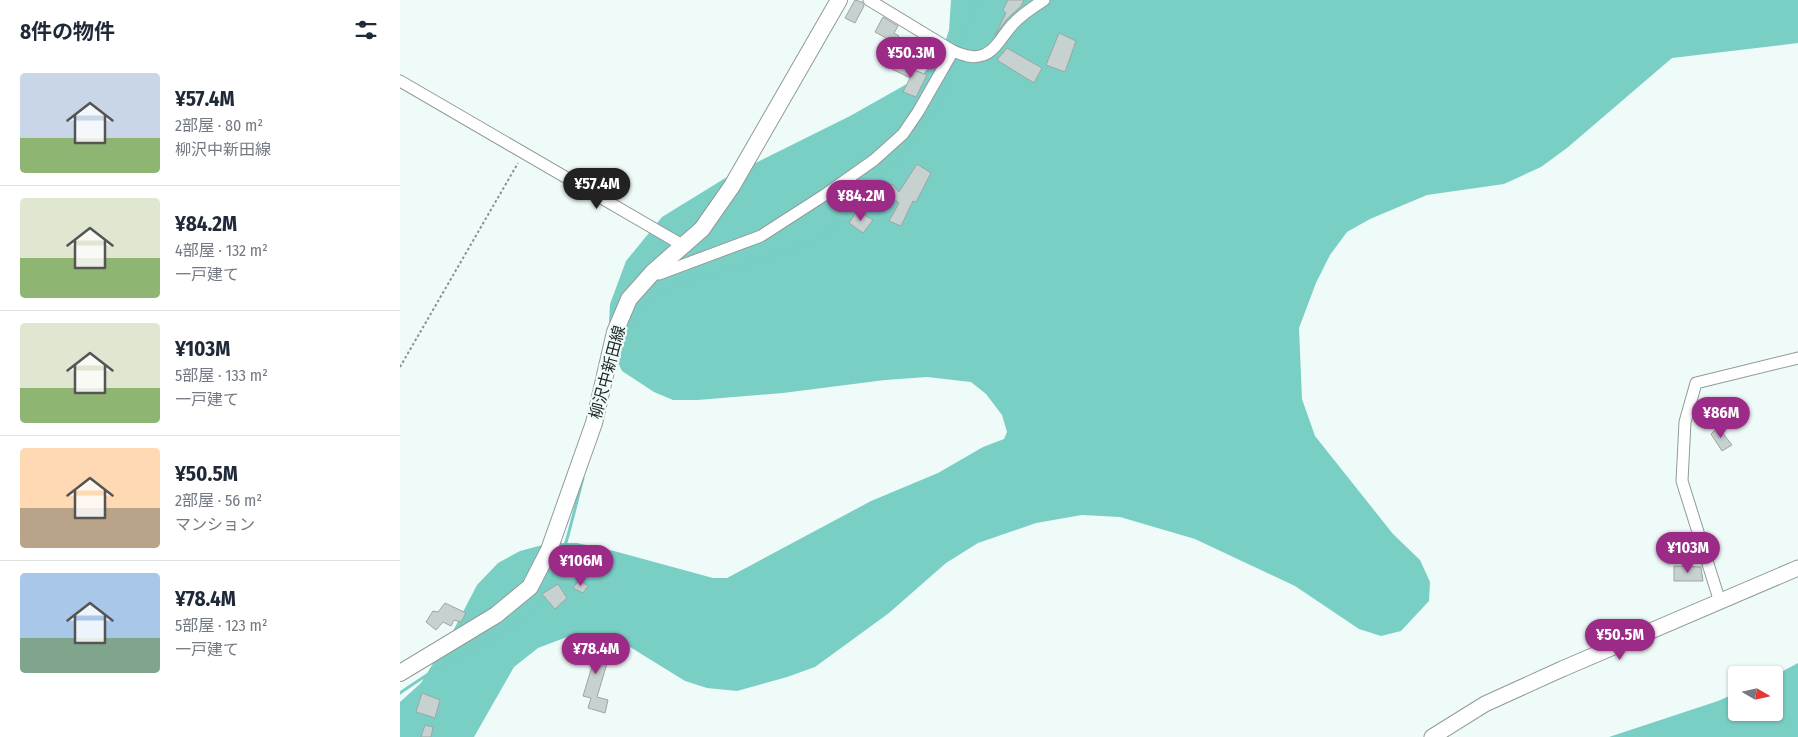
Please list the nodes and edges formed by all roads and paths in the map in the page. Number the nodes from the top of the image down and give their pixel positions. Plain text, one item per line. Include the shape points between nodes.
1 (839, 0) edge
2 (869, 0) edge
3 (1044, 0) edge
4 (953, 51) junction
5 (400, 80) edge
6 (524, 152) junction
7 (684, 246) junction
8 (653, 272) junction
9 (1798, 358) edge
10 (400, 368) edge
11 (1798, 568) edge
12 (1720, 602) junction
13 (400, 673) edge
14 (1432, 737) edge

1 - 7 main road, 柳沢中新田線 via 732,186 702,229
2 - 4 street
3 - 4 street via 1012,24 987,54 975,57
4 - 8 street via 903,134 874,160 761,236 660,274
5 - 6 street
6 - 7 street
6 - 10 path
7 - 8 main road, 柳沢中新田線
8 - 13 main road, 柳沢中新田線 via 629,299 615,332 594,423 549,550 530,587 496,615
9 - 12 street via 1696,384 1693,391 1685,422 1682,481
11 - 12 street
12 - 14 street via 1486,704

